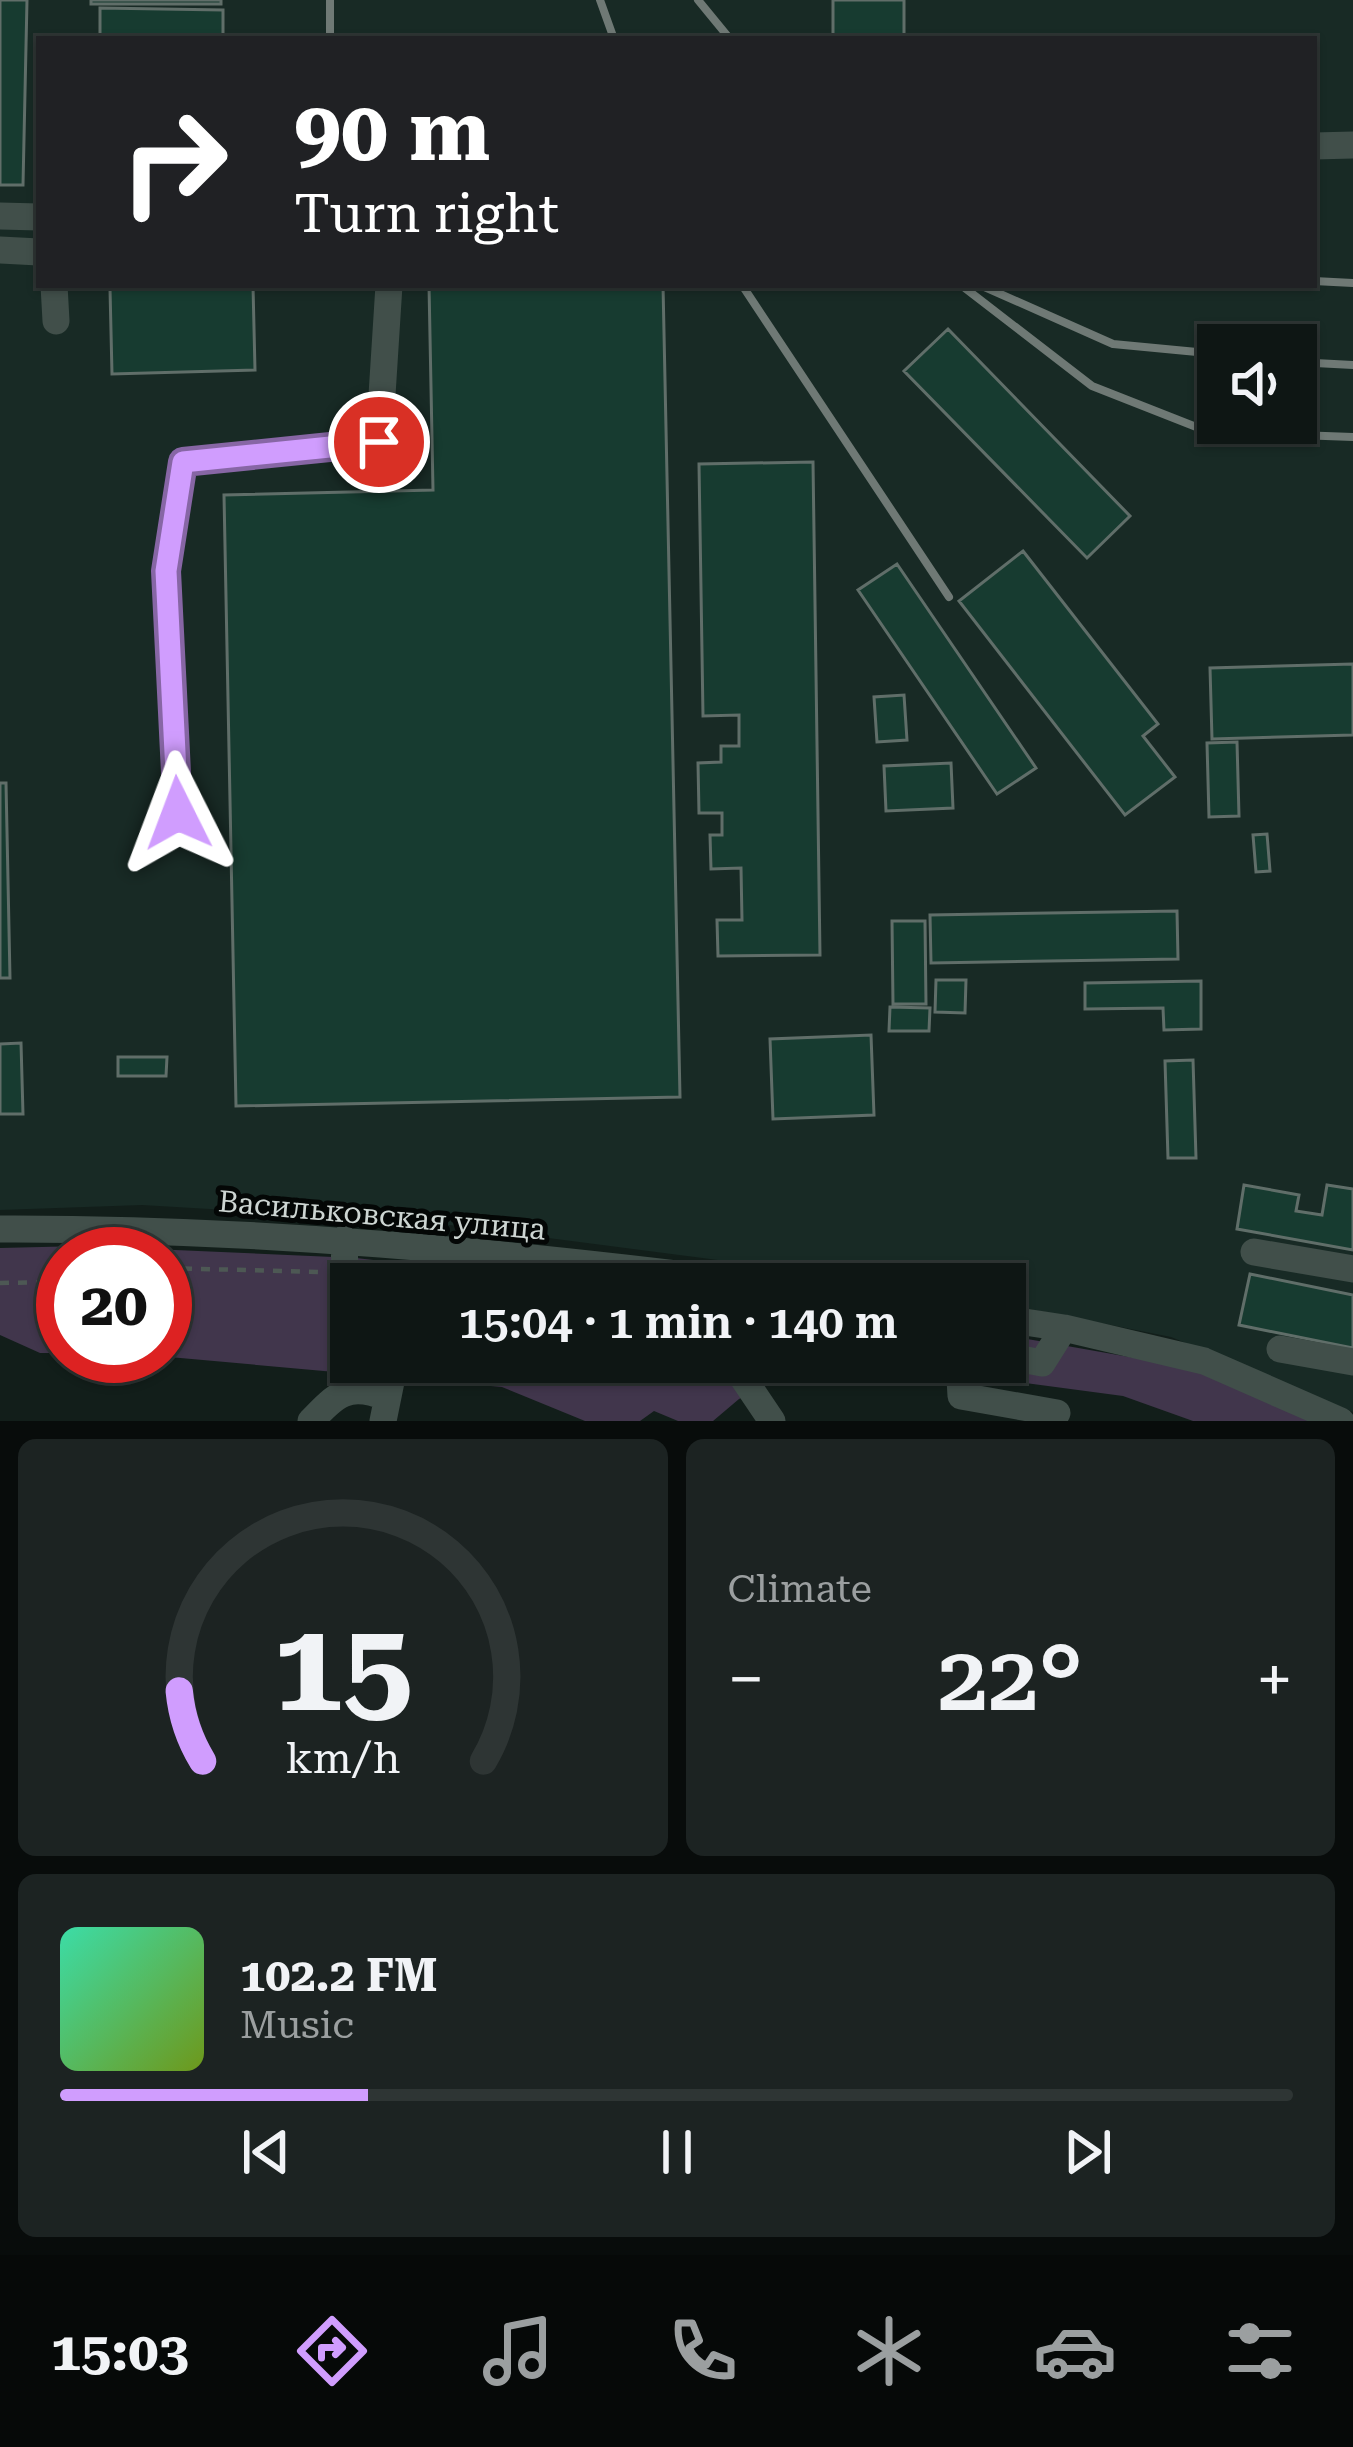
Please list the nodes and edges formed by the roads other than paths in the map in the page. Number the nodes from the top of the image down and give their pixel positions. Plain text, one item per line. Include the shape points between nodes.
1 (1353, 145) edge
2 (1317, 146) edge
3 (0, 216) edge
4 (36, 217) edge
5 (0, 250) edge
6 (36, 252) edge
7 (54, 288) edge
8 (389, 288) edge
9 (56, 321) dead end
10 (178, 813) dead end
11 (0, 1229) edge
12 (344, 1239) junction
13 (1254, 1252) dead end
14 (348, 1263) edge
15 (563, 1263) edge
16 (1353, 1268) edge
17 (1026, 1322) edge
18 (1064, 1328) junction
19 (1280, 1349) dead end
20 (1026, 1360) edge
21 (1353, 1362) edge
22 (745, 1383) edge
23 (960, 1383) edge
24 (384, 1409) edge
25 (1057, 1413) dead end
26 (311, 1421) edge
27 (772, 1421) edge
28 (1341, 1421) edge

1 - 2 street
3 - 4 street
5 - 6 street
7 - 9 street
8 - 10 street via 379,442 183,462 166,571
11 - 12 street, Васильковская улица
12 - 14 street
12 - 15 street, Васильковская улица
13 - 16 street
17 - 18 street
18 - 20 street via 1042,1363
18 - 28 street via 1204,1361
19 - 21 street
22 - 27 street
23 - 25 street via 961,1396
24 - 26 street via 365,1389 336,1394

